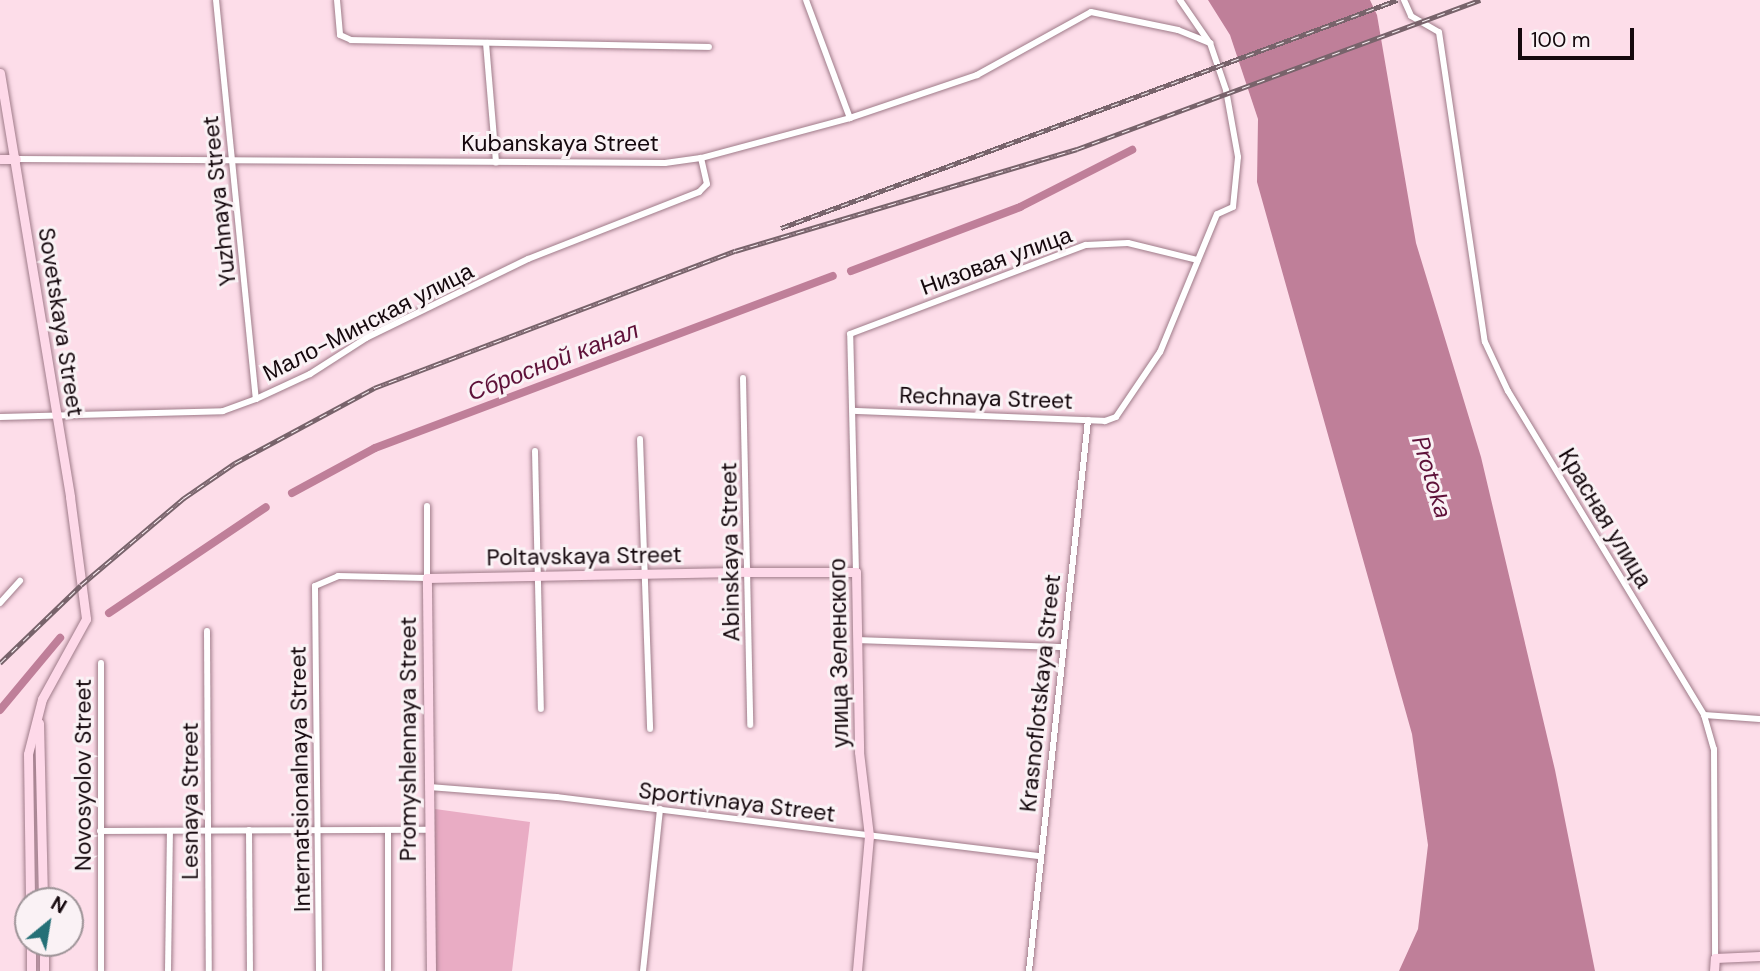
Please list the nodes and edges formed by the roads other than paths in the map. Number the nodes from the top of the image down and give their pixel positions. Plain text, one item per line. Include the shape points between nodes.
1 (216, 0) edge
2 (337, 0) edge
3 (806, 0) edge
4 (1180, 0) edge
5 (1404, 0) edge
6 (486, 43) junction
7 (1210, 43) junction
8 (709, 47) dead end
9 (0, 73) edge
10 (850, 118) junction
11 (701, 158) junction
12 (0, 159) edge
13 (16, 159) junction
14 (496, 163) junction
15 (233, 164) junction
16 (1198, 260) junction
17 (850, 334) joint
18 (743, 378) dead end
19 (256, 399) junction
20 (853, 411) junction
21 (0, 417) edge
22 (55, 417) junction
23 (1088, 420) junction
24 (640, 439) dead end
25 (535, 451) dead end
26 (427, 506) dead end
27 (749, 572) junction
28 (856, 572) junction
29 (645, 573) junction
30 (536, 576) junction
31 (427, 578) junction
32 (20, 581) dead end
33 (315, 586) joint
34 (0, 603) edge
35 (207, 631) dead end
36 (859, 640) junction
37 (1063, 647) junction
38 (102, 663) dead end
39 (541, 709) dead end
40 (38, 714) junction
41 (1704, 715) junction
42 (1760, 719) edge
43 (750, 725) dead end
44 (650, 729) dead end
45 (28, 754) junction
46 (41, 754) junction
47 (429, 787) junction
48 (660, 809) junction
49 (249, 830) junction
50 (318, 830) junction
51 (388, 830) junction
52 (428, 830) junction
53 (100, 831) junction
54 (170, 831) junction
55 (207, 831) junction
56 (869, 836) junction
57 (1040, 856) junction
58 (30, 887) edge
59 (43, 887) edge
60 (1760, 956) edge
61 (1715, 958) junction
62 (101, 971) edge
63 (169, 971) edge
64 (209, 971) edge
65 (250, 971) edge
66 (319, 971) edge
67 (388, 971) edge
68 (431, 971) edge
69 (643, 971) edge
70 (857, 971) edge
71 (1028, 971) edge
72 (1714, 971) edge

1 - 15 street, Yuzhnaya Street
2 - 6 street via 344,39
3 - 10 street
4 - 7 street
5 - 41 street, Красная улица via 1411,16 1439,32 1485,342 1508,391
6 - 8 street
6 - 14 street
7 - 10 street, Kubanskaya Street via 1178,30 1091,12 977,75
7 - 16 street via 1226,90 1238,157 1233,208 1217,214
9 - 13 street, Sovetskaya Street
10 - 11 street, Kubanskaya Street
11 - 14 street, Kubanskaya Street via 664,163
11 - 19 street, Мало-Минская улица via 707,184 699,192 528,259 366,338 310,374
12 - 13 street, Kubanskaya Street
13 - 15 street, Kubanskaya Street
13 - 22 street, Sovetskaya Street
14 - 15 street, Kubanskaya Street
15 - 19 street, Yuzhnaya Street
16 - 17 street, Низовая улица via 1128,243 1086,245
16 - 23 street, Rechnaya Street via 1154,364 1116,417
17 - 20 street, улица Зеленского
18 - 27 street, Abinskaya Street
19 - 22 street, Мало-Минская улица via 223,411
20 - 23 street, Rechnaya Street
20 - 28 street, улица Зеленского
21 - 22 street, Мало-Минская улица
22 - 40 street, Sovetskaya Street via 86,619
23 - 37 street, Krasnoflotskaya Street
24 - 29 street
25 - 30 street
26 - 31 street, Promyshlennaya Street
27 - 28 street, Poltavskaya Street
27 - 29 street, Poltavskaya Street
27 - 43 street, Abinskaya Street
28 - 36 street, улица Зеленского
29 - 30 street, Poltavskaya Street
29 - 44 street
30 - 31 street, Poltavskaya Street
30 - 39 street
31 - 33 street, Poltavskaya Street via 338,576
31 - 47 street, Promyshlennaya Street
32 - 34 street
33 - 50 street, Internatsionalnaya Street
35 - 55 street, Lesnaya Street
36 - 37 street
36 - 56 street, улица Зеленского via 859,752
37 - 57 street, Krasnoflotskaya Street
38 - 53 street, Novosyolov Street
40 - 45 street, Sovetskaya Street
40 - 46 street
41 - 42 street
41 - 61 street, Красная улица via 1714,749
45 - 46 street via 35,747
45 - 58 street, Sovetskaya Street
46 - 59 street
47 - 48 street, Sportivnaya Street
47 - 52 street, Promyshlennaya Street
48 - 56 street, Sportivnaya Street
48 - 69 street
49 - 50 street
49 - 55 street
49 - 65 street
50 - 51 street
50 - 66 street, Internatsionalnaya Street
51 - 52 street
51 - 67 street
52 - 68 street, Promyshlennaya Street
53 - 54 street
53 - 62 street, Novosyolov Street
54 - 55 street
54 - 63 street
55 - 64 street, Lesnaya Street
56 - 57 street, Sportivnaya Street
56 - 70 street, улица Зеленского
57 - 71 street, Krasnoflotskaya Street
60 - 61 street
61 - 72 street

